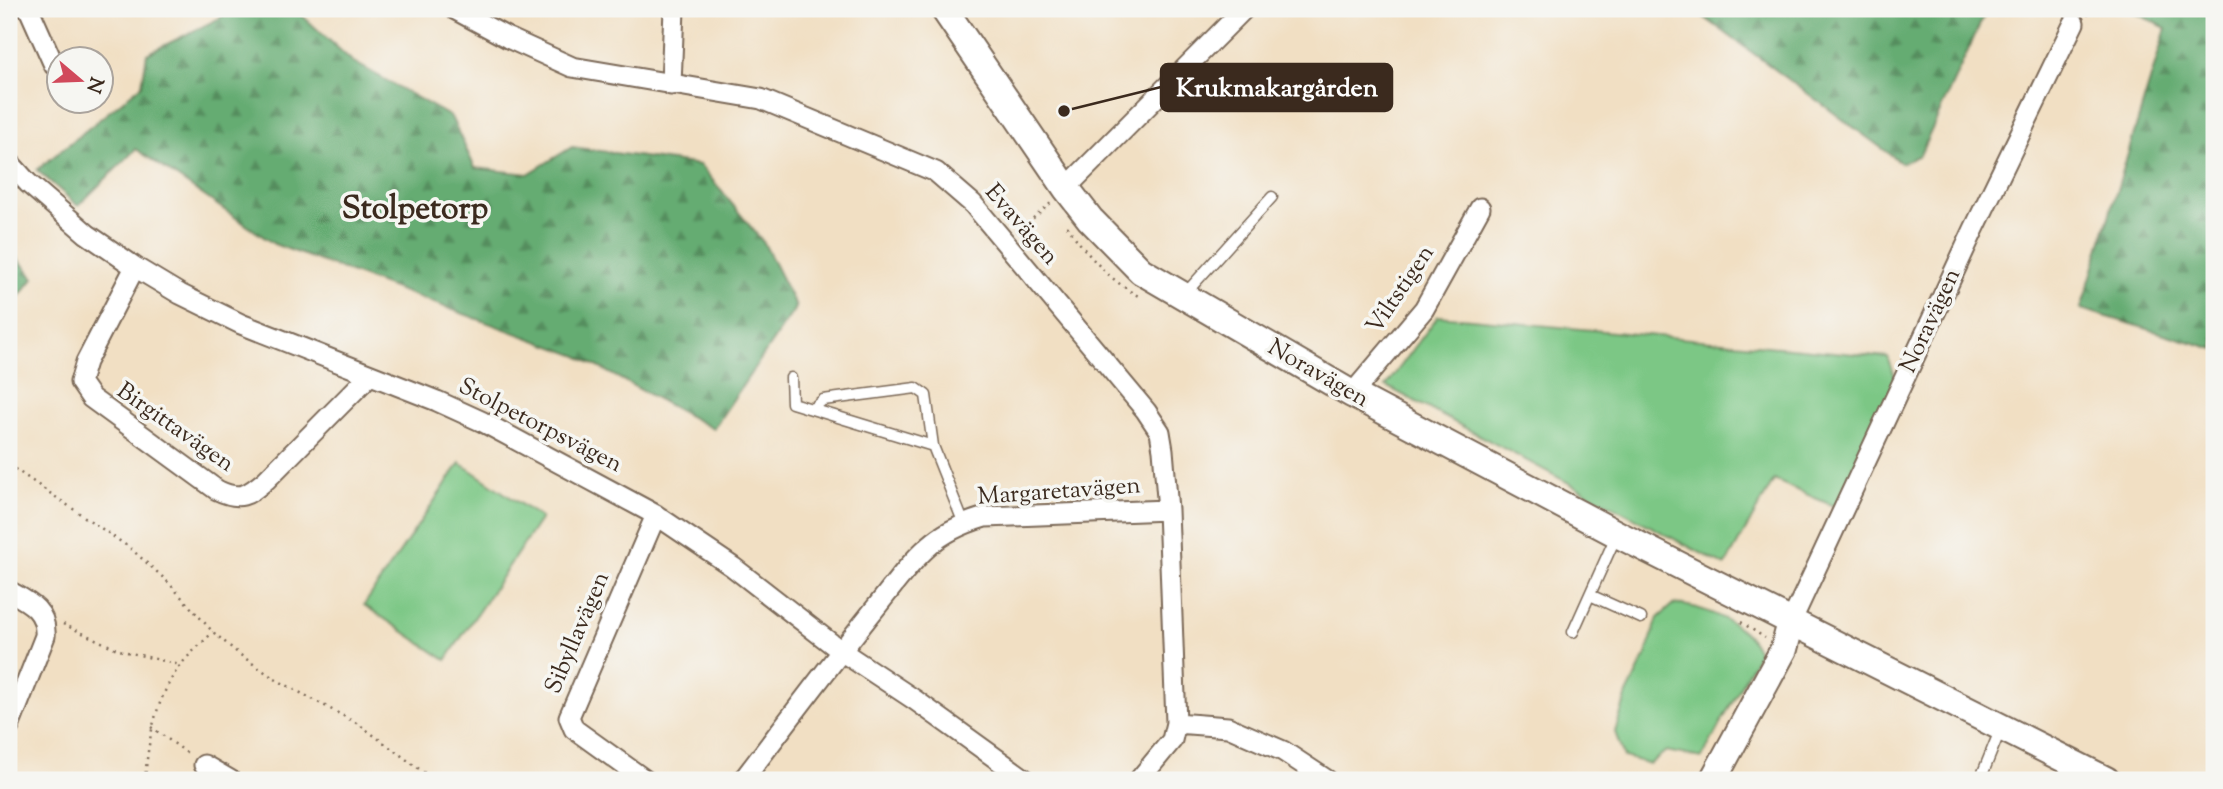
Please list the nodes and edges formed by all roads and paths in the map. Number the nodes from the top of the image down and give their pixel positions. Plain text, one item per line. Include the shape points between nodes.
1 (29, 9) edge
2 (454, 9) edge
3 (674, 9) edge
4 (944, 9) edge
5 (1244, 9) edge
6 (2074, 23) dead end
7 (46, 47) edge
8 (671, 85) junction
9 (9, 162) edge
10 (1059, 195) junction
11 (1272, 197) dead end
12 (1480, 208) dead end
13 (1005, 242) junction
14 (135, 267) junction
15 (1183, 296) junction
16 (370, 375) junction
17 (791, 378) dead end
18 (1352, 394) junction
19 (812, 409) junction
20 (933, 446) junction
21 (9, 465) edge
22 (1168, 510) junction
23 (656, 515) junction
24 (964, 524) junction
25 (1617, 534) junction
26 (9, 591) edge
27 (1590, 595) junction
28 (1641, 618) dead end
29 (1791, 621) junction
30 (46, 625) junction
31 (214, 632) junction
32 (1573, 632) dead end
33 (841, 651) junction
34 (180, 665) junction
35 (1176, 723) junction
36 (9, 727) edge
37 (151, 727) junction
38 (2001, 727) junction
39 (204, 765) joint
40 (145, 780) edge
41 (230, 780) edge
42 (434, 780) edge
43 (645, 780) edge
44 (743, 780) edge
45 (1026, 780) edge
46 (1139, 780) edge
47 (1327, 780) edge
48 (1713, 780) edge
49 (1980, 780) edge
50 (2106, 780) edge

1 - 7 street
2 - 8 street, Evavägen via 572,67
3 - 8 street
4 - 10 street, Noravägen
5 - 10 street
6 - 29 street, Noravägen
8 - 13 street, Evavägen via 761,99 924,166 973,204
9 - 14 street, Stolpetorpsvägen via 59,211
10 - 13 path
10 - 15 street, Noravägen via 1142,271
11 - 15 lane
12 - 18 street, Viltstigen via 1424,309
13 - 22 street, Evavägen via 1160,432
14 - 16 street, Stolpetorpsvägen via 241,324
14 - 16 street, Birgittavägen via 80,382 90,398 232,498 249,494 266,480
15 - 18 street, Noravägen
16 - 23 street, Stolpetorpsvägen via 483,422
17 - 19 lane via 792,403
18 - 25 street, Noravägen
19 - 20 lane
19 - 20 lane via 822,400 916,388 926,395
20 - 24 lane
21 - 31 path via 130,548
22 - 24 street, Margaretavägen via 1018,514
22 - 35 street, Evavägen
23 - 33 street, Stolpetorpsvägen via 733,567
23 - 43 street, Sibyllavägen via 569,717 574,729
24 - 33 street, Margaretavägen via 929,545
25 - 27 lane
25 - 29 street, Noravägen
26 - 30 street via 33,604
27 - 28 lane
27 - 32 lane
29 - 38 street, Noravägen
29 - 48 street via 1784,649
30 - 34 path via 62,624 119,650
30 - 36 street via 46,636
31 - 34 path
31 - 42 path via 254,665 360,725
33 - 44 street
33 - 45 street, Stolpetorpsvägen
34 - 37 path
35 - 46 street, Evavägen via 1172,740
35 - 47 street via 1228,727 1283,751
37 - 39 path
37 - 40 path
38 - 49 lane
38 - 50 street, Noravägen
39 - 41 street

